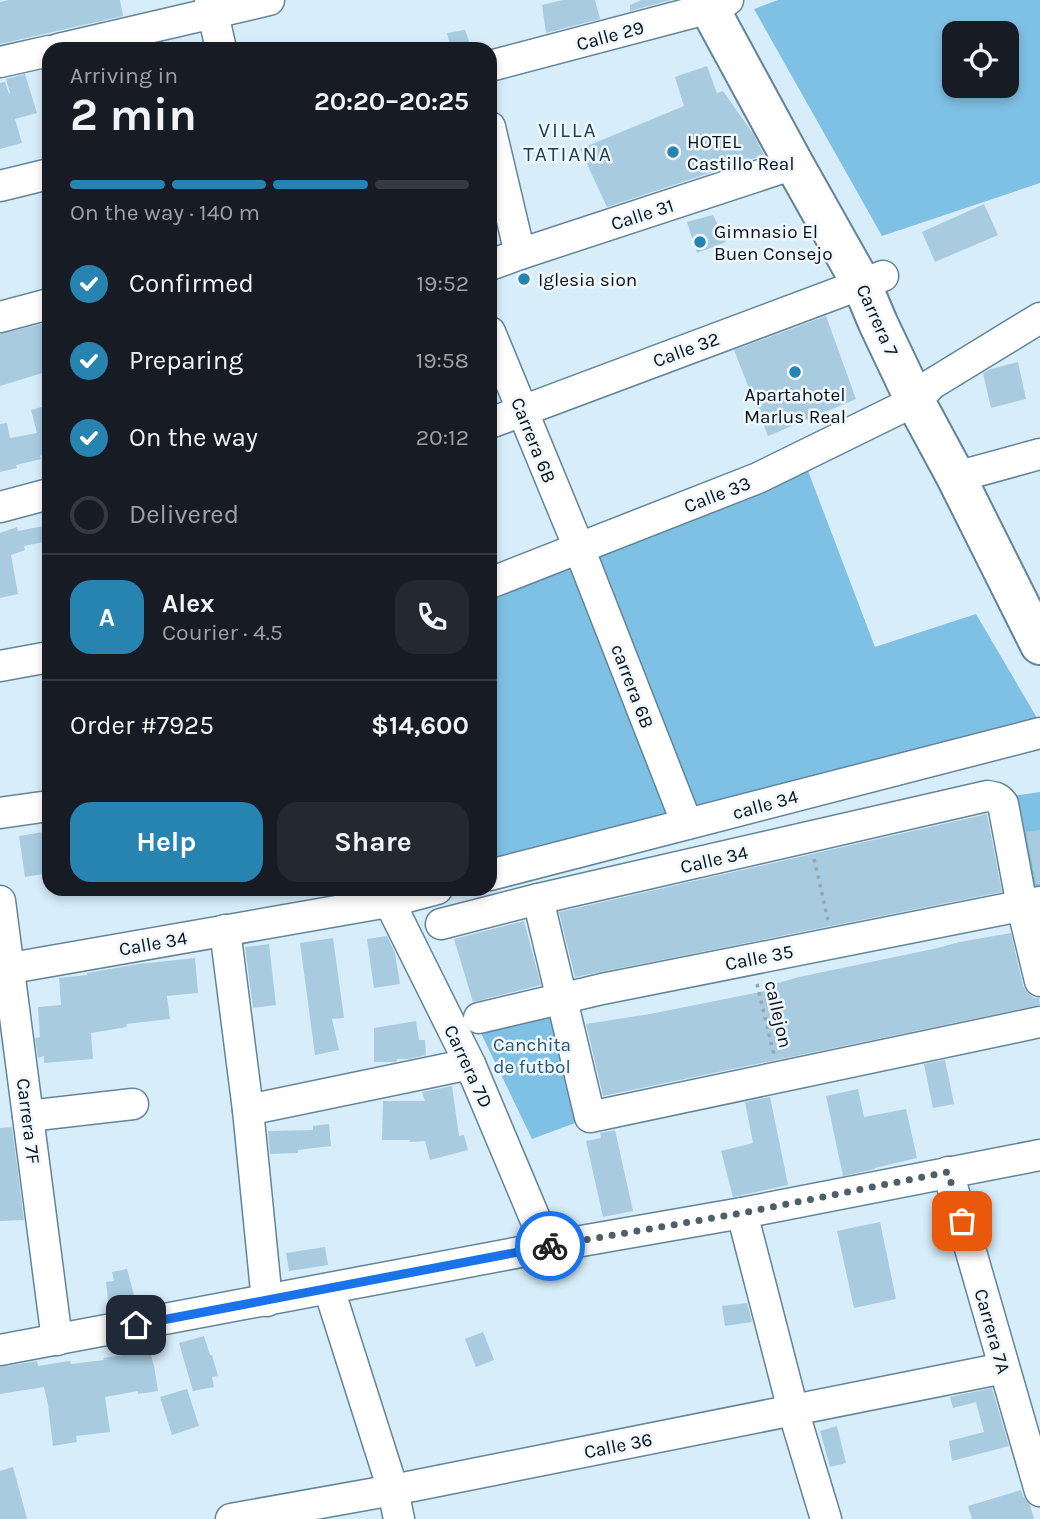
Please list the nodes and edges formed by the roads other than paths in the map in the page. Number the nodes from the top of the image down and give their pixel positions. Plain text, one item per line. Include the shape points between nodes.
1 (270, 0) edge
2 (720, 2) edge
3 (211, 6) edge
4 (83, 42) edge
5 (219, 42) edge
6 (42, 53) edge
7 (0, 62) edge
8 (497, 64) edge
9 (794, 164) junction
10 (42, 176) edge
11 (497, 182) edge
12 (0, 186) edge
13 (520, 254) junction
14 (497, 262) edge
15 (873, 280) junction
16 (42, 306) edge
17 (0, 317) edge
18 (1040, 318) edge
19 (497, 350) edge
20 (923, 393) junction
21 (521, 410) junction
22 (497, 419) edge
23 (1040, 454) edge
24 (965, 474) junction
25 (42, 497) edge
26 (0, 507) edge
27 (579, 548) junction
28 (497, 580) edge
29 (1040, 598) edge
30 (1040, 645) edge
31 (42, 658) edge
32 (0, 666) edge
33 (1040, 733) edge
34 (42, 807) edge
35 (0, 813) edge
36 (687, 824) junction
37 (497, 873) edge
38 (381, 896) edge
39 (386, 896) edge
40 (538, 898) junction
41 (0, 901) edge
42 (1031, 904) edge
43 (441, 925) dead end
44 (225, 930) junction
45 (5, 970) edge
46 (1040, 981) edge
47 (562, 999) junction
48 (479, 1018) dead end
49 (1040, 1021) edge
50 (470, 1064) junction
51 (133, 1104) dead end
52 (248, 1110) junction
53 (28, 1116) junction
54 (1040, 1154) edge
55 (948, 1172) junction
56 (742, 1213) junction
57 (547, 1247) junction
58 (329, 1289) junction
59 (267, 1301) junction
60 (57, 1340) junction
61 (0, 1350) edge
62 (1004, 1368) junction
63 (793, 1410) junction
64 (1040, 1490) edge
65 (396, 1505) edge
66 (231, 1519) edge
67 (826, 1519) edge

1 - 3 street
2 - 8 street, Calle 29
2 - 9 main road, Carrera 7
2 - 15 main road, Carrera 7
3 - 4 street
3 - 5 street
6 - 7 street
9 - 13 street, Calle 31
9 - 15 main road, Carrera 7
10 - 12 street
11 - 13 street
13 - 14 street, Calle 31
15 - 20 main road, Carrera 7
15 - 21 street, Calle 32
16 - 17 street
18 - 20 street, Calle 33
19 - 21 street, Carrera 6B
20 - 24 main road, Carrera 7
20 - 27 street, Calle 33 via 758,478
21 - 22 street, Calle 32
21 - 27 street, Carrera 6B
23 - 24 street
24 - 29 main road, Carrera 7
24 - 30 main road, Carrera 7
25 - 26 street
27 - 28 street, Calle 33
27 - 36 street, carrera 6B
31 - 32 street
33 - 36 street, calle 34
34 - 35 street
36 - 37 street, calle 34
38 - 44 street, Calle 34
39 - 50 street, Carrera 7D
40 - 42 street, Calle 34 via 987,796 1003,804
40 - 43 street, Calle 34
40 - 47 street
41 - 45 street, Carrera 7F
42 - 46 street
42 - 47 street, Calle 35
44 - 45 street, Calle 34
44 - 52 street
45 - 53 street, Carrera 7F
47 - 48 street, Calle 35
47 - 49 street via 590,1117
50 - 52 street
50 - 57 street, Carrera 7D
51 - 53 street
52 - 59 street
53 - 60 street, Carrera 7F
54 - 55 street
55 - 56 street
55 - 62 street, Carrera 7A
56 - 57 street
56 - 63 street
57 - 58 street
58 - 59 street
58 - 65 street
59 - 60 street
60 - 61 street
62 - 63 street, Calle 36
62 - 64 street, Carrera 7A
63 - 65 street, Calle 36
63 - 67 street
65 - 66 street, Calle 36

